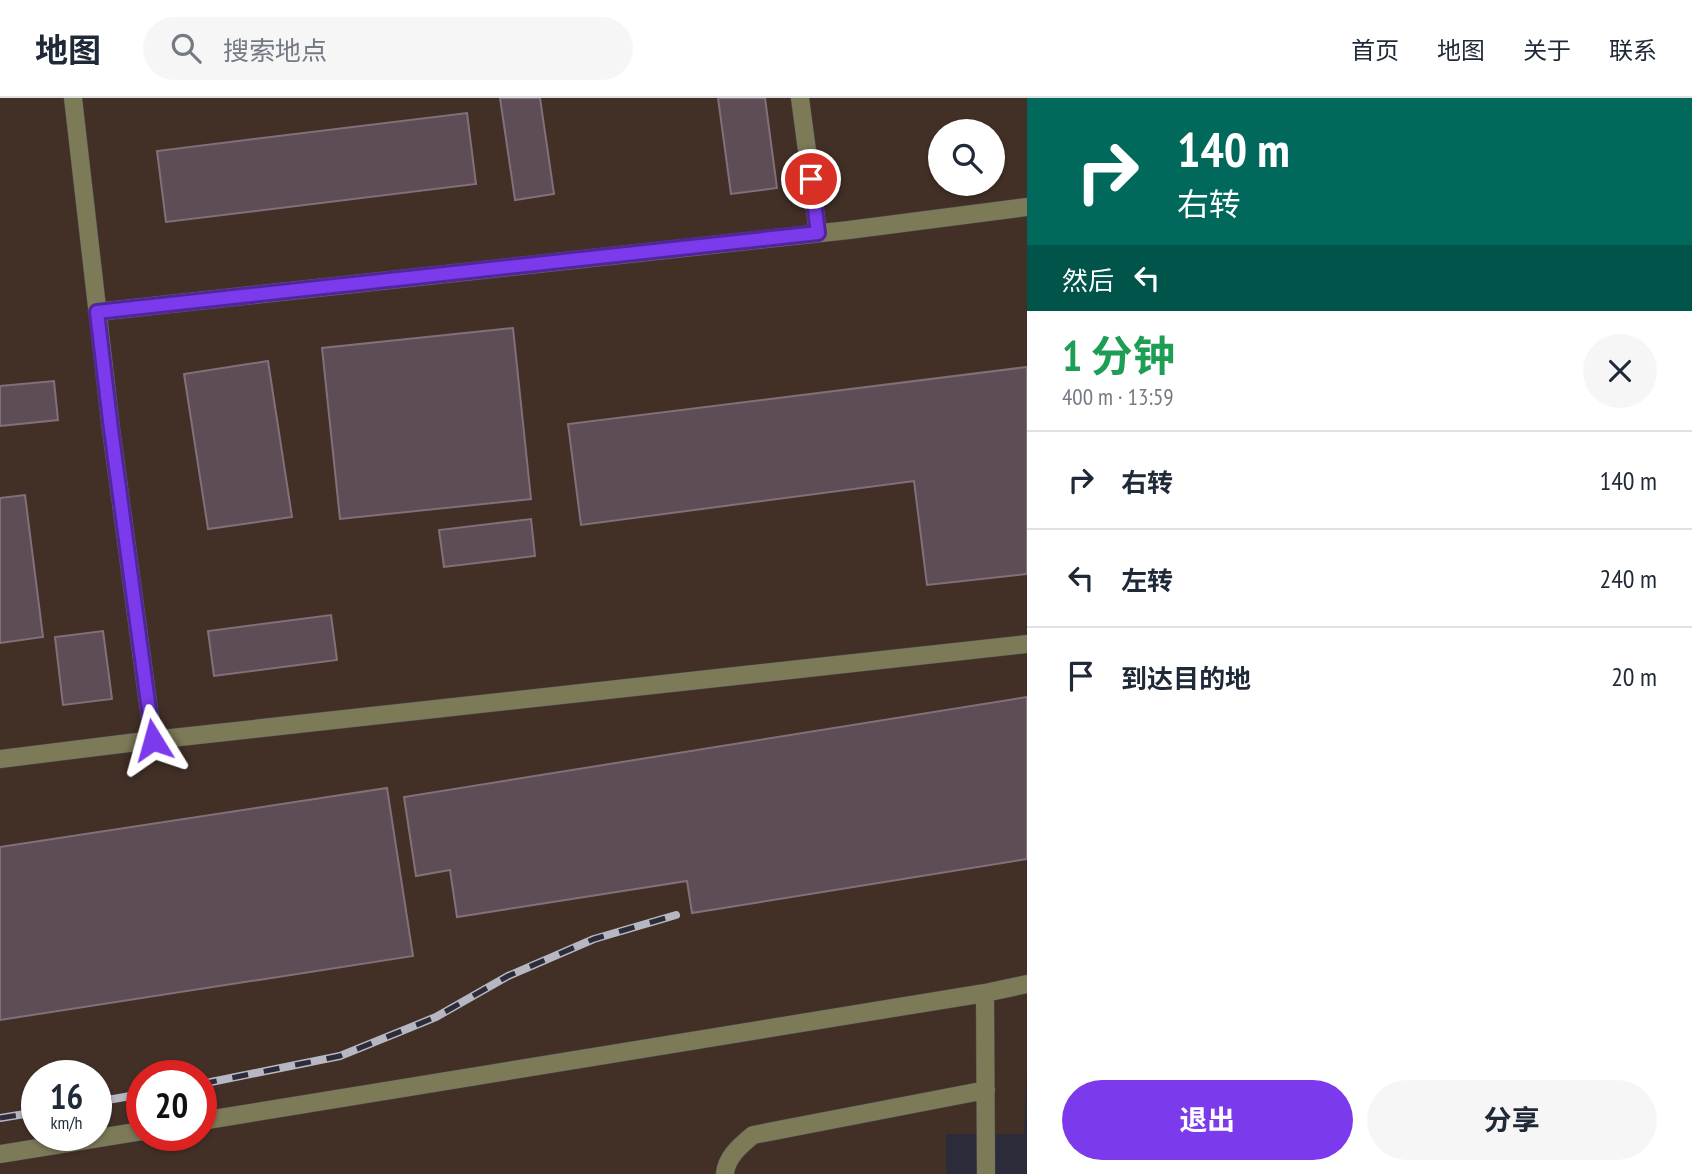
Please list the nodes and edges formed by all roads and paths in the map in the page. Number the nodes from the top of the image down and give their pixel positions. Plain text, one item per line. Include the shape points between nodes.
1 (73, 98) edge
2 (800, 98) edge
3 (1027, 207) edge
4 (818, 233) junction
5 (97, 312) junction
6 (1027, 645) edge
7 (153, 740) junction
8 (0, 760) edge
9 (1027, 984) edge
10 (985, 993) junction
11 (986, 1090) junction
12 (217, 1118) edge
13 (126, 1134) edge
14 (0, 1154) edge
15 (725, 1174) edge
16 (986, 1174) edge

1 - 5 street
2 - 4 street
3 - 4 street
4 - 5 street
5 - 7 street
6 - 7 street
7 - 8 street
9 - 10 street
10 - 11 street
10 - 12 street
11 - 15 street via 753,1135 737,1149
11 - 16 street
13 - 14 street

